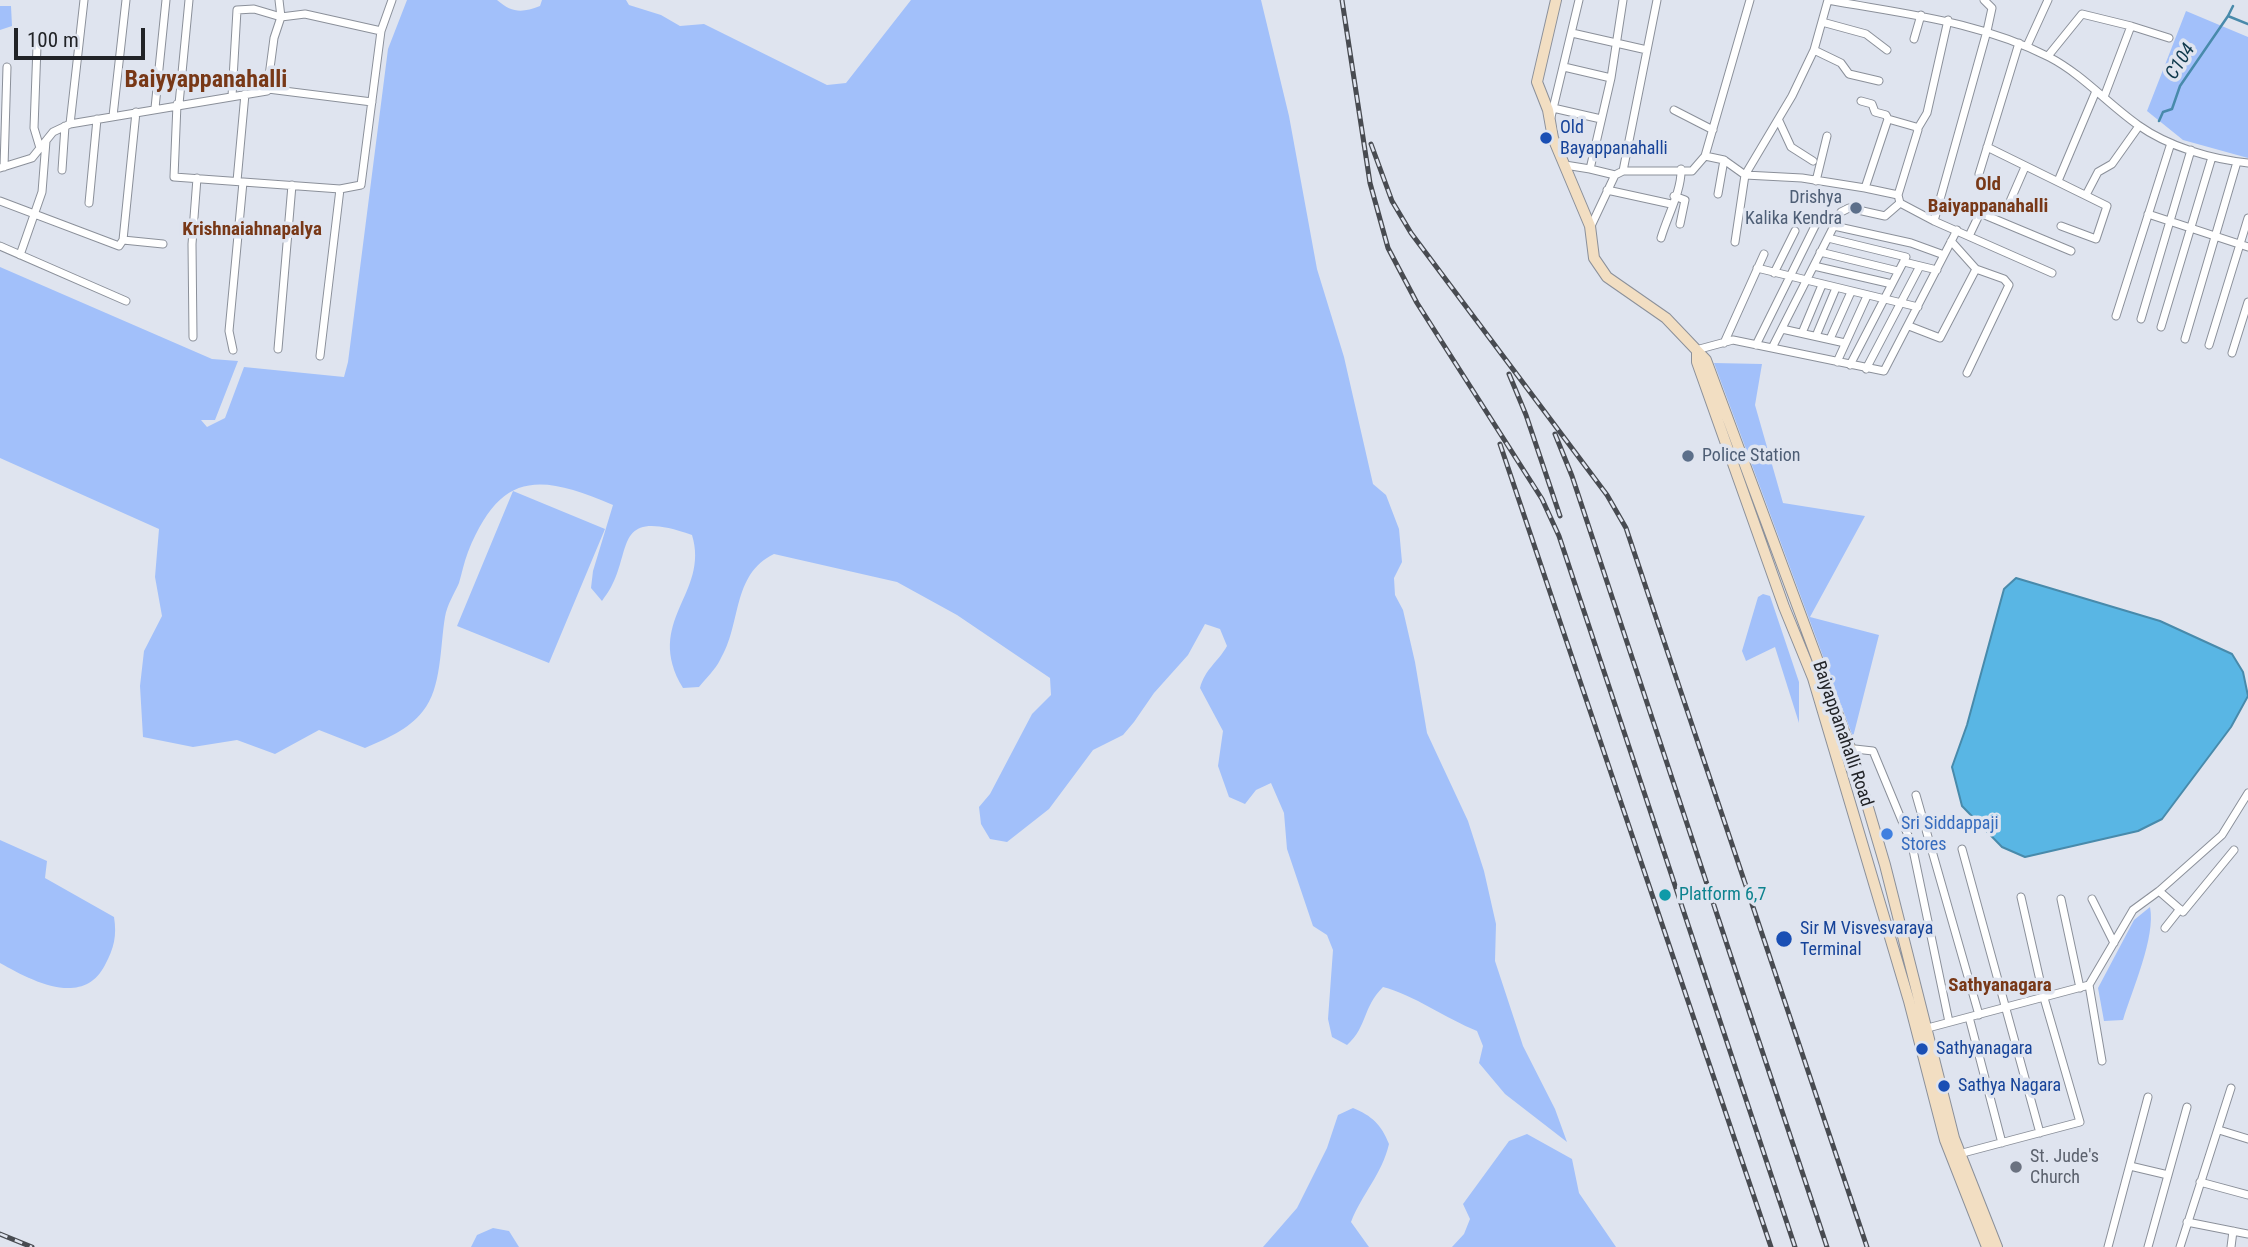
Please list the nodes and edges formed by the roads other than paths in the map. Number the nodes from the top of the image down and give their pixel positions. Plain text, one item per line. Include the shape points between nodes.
1 (84, 0) edge
2 (126, 0) edge
3 (166, 0) edge
4 (189, 0) edge
5 (279, 0) edge
6 (392, 0) edge
7 (1556, 0) edge
8 (1580, 0) edge
9 (1623, 0) edge
10 (1657, 0) edge
11 (1750, 0) edge
12 (1828, 0) edge
13 (1984, 0) edge
14 (2048, 0) edge
15 (1921, 15) junction
16 (281, 17) junction
17 (1948, 20) junction
18 (1822, 22) junction
19 (2131, 26) junction
20 (1987, 31) junction
21 (381, 32) junction
22 (1572, 33) junction
23 (2169, 38) dead end
24 (1914, 39) dead end
25 (1616, 42) junction
26 (2023, 45) junction
27 (37, 46) dead end
28 (1647, 50) junction
29 (1814, 50) junction
30 (1887, 50) dead end
31 (2048, 57) junction
32 (7, 67) dead end
33 (1564, 67) junction
34 (1611, 78) junction
35 (1879, 81) dead end
36 (268, 89) junction
37 (2096, 91) junction
38 (245, 94) junction
39 (232, 96) junction
40 (2104, 97) junction
41 (1861, 101) dead end
42 (372, 102) junction
43 (178, 104) junction
44 (155, 108) junction
45 (1553, 108) junction
46 (1674, 110) dead end
47 (136, 112) junction
48 (113, 116) junction
49 (97, 119) junction
50 (1601, 119) junction
51 (1888, 119) junction
52 (1550, 121) junction
53 (1779, 121) junction
54 (68, 125) junction
55 (2139, 126) junction
56 (1918, 128) junction
57 (1713, 130) junction
58 (1827, 136) dead end
59 (46, 140) junction
60 (2171, 143) junction
61 (1987, 147) junction
62 (40, 148) junction
63 (2191, 150) junction
64 (1705, 156) junction
65 (2213, 157) junction
66 (1724, 160) junction
67 (1812, 161) dead end
68 (2237, 162) junction
69 (2248, 163) edge
70 (1565, 165) junction
71 (2, 167) edge
72 (2025, 167) junction
73 (1590, 169) junction
74 (1681, 169) junction
75 (62, 170) dead end
76 (1623, 171) junction
77 (1979, 174) dead end
78 (1615, 175) junction
79 (1745, 175) junction
80 (197, 178) junction
81 (1816, 181) junction
82 (2058, 181) junction
83 (240, 182) junction
84 (292, 186) junction
85 (1865, 188) junction
86 (340, 189) junction
87 (1607, 190) junction
88 (1718, 194) dead end
89 (2086, 195) junction
90 (1899, 199) junction
91 (1672, 200) junction
92 (0, 201) edge
93 (89, 203) dead end
94 (2008, 206) dead end
95 (2148, 214) junction
96 (34, 216) junction
97 (2248, 218) edge
98 (1818, 220) dead end
99 (1934, 221) junction
100 (2169, 222) junction
101 (1680, 224) dead end
102 (1590, 226) junction
103 (1834, 226) junction
104 (2061, 226) dead end
105 (1957, 230) junction
106 (2190, 230) junction
107 (1795, 231) dead end
108 (1969, 236) junction
109 (2217, 237) junction
110 (1661, 238) dead end
111 (1828, 238) junction
112 (123, 240) junction
113 (1951, 241) junction
114 (1735, 242) dead end
115 (163, 244) dead end
116 (2244, 245) edge
117 (0, 246) edge
118 (2071, 251) dead end
119 (1821, 252) junction
120 (1764, 254) dead end
121 (20, 255) junction
122 (1944, 255) junction
123 (1904, 262) junction
124 (1814, 266) junction
125 (1920, 266) junction
126 (1757, 268) junction
127 (1976, 269) junction
128 (1937, 270) junction
129 (1898, 271) junction
130 (1774, 273) junction
131 (2052, 273) dead end
132 (1790, 277) junction
133 (1806, 281) junction
134 (1892, 284) junction
135 (1822, 285) junction
136 (1836, 288) junction
137 (1851, 292) junction
138 (1867, 296) junction
139 (1884, 299) junction
140 (126, 301) dead end
141 (1898, 302) junction
142 (2248, 302) edge
143 (1918, 307) junction
144 (2116, 316) dead end
145 (2141, 319) dead end
146 (1909, 326) junction
147 (2161, 327) dead end
148 (1782, 329) junction
149 (1802, 333) junction
150 (1816, 336) junction
151 (193, 337) dead end
152 (1830, 339) junction
153 (2185, 339) dead end
154 (1724, 343) junction
155 (1845, 343) junction
156 (1756, 345) junction
157 (2209, 345) dead end
158 (1772, 348) junction
159 (278, 349) dead end
160 (233, 350) dead end
161 (1696, 351) junction
162 (2232, 353) dead end
163 (320, 356) dead end
164 (1837, 362) junction
165 (1850, 365) junction
166 (1866, 369) junction
167 (1967, 373) dead end
168 (1763, 525) junction
169 (1851, 750) junction
170 (1836, 754) junction
171 (2248, 793) edge
172 (1916, 796) dead end
173 (1962, 849) dead end
174 (2234, 850) dead end
175 (2159, 891) junction
176 (2021, 897) dead end
177 (2061, 899) dead end
178 (2092, 899) dead end
179 (2180, 909) junction
180 (2165, 928) dead end
181 (2114, 943) junction
182 (2089, 985) junction
183 (2080, 988) junction
184 (2044, 998) junction
185 (2007, 1008) junction
186 (1979, 1015) junction
187 (1969, 1017) junction
188 (1949, 1022) junction
189 (1921, 1029) junction
190 (2102, 1061) dead end
191 (2231, 1088) dead end
192 (2148, 1097) dead end
193 (2188, 1107) dead end
194 (2219, 1130) junction
195 (2040, 1133) junction
196 (2248, 1139) edge
197 (2002, 1143) junction
198 (1959, 1154) junction
199 (2130, 1166) junction
200 (2168, 1175) junction
201 (2200, 1182) junction
202 (2248, 1195) edge
203 (2187, 1222) junction
204 (2233, 1231) junction
205 (2248, 1234) edge
206 (1987, 1247) edge
207 (1997, 1247) edge
208 (2108, 1247) edge
209 (2148, 1247) edge
210 (2180, 1247) edge
211 (2231, 1247) edge

1 - 54 street
2 - 48 street
3 - 44 street
4 - 43 street
5 - 16 street
6 - 21 street
7 - 52 street, Baiyappanahalli Road via 1537,82
8 - 22 street
9 - 25 street
10 - 28 street
11 - 57 street
12 - 15 street
12 - 18 street
13 - 20 street via 1992,8
14 - 26 street
15 - 17 street
15 - 24 street
16 - 21 street via 305,14
16 - 36 street
16 - 39 street via 238,8
17 - 20 street
17 - 56 street via 1927,113
18 - 29 street
18 - 30 street via 1866,34
19 - 23 street
19 - 31 street via 2082,14
19 - 40 street
20 - 26 street
20 - 99 street
21 - 42 street
22 - 25 street
22 - 33 street
25 - 28 street
25 - 34 street
26 - 31 street
26 - 61 street
27 - 62 street via 34,128
28 - 76 street
29 - 35 street via 1841,63 1849,74
29 - 53 street
31 - 37 street
32 - 71 street
33 - 34 street
33 - 45 street
34 - 50 street
36 - 38 street
36 - 42 street
37 - 40 street
37 - 82 street
38 - 39 street
38 - 83 street
39 - 43 street
40 - 55 street
41 - 51 street via 1872,104 1874,111
42 - 86 street via 361,185
43 - 44 street
43 - 80 street via 172,175
44 - 47 street
45 - 50 street
45 - 52 street
46 - 57 street
47 - 48 street
47 - 112 street
48 - 49 street
49 - 54 street
49 - 93 street
50 - 73 street
51 - 56 street
51 - 85 street
52 - 70 street, Baiyappanahalli Road
53 - 67 street via 1791,147
53 - 79 street
54 - 59 street
54 - 75 street
55 - 60 street
55 - 89 street via 2112,164 2098,172
56 - 90 street
57 - 64 street
58 - 81 street
59 - 62 street
59 - 96 street via 42,192
60 - 63 street
60 - 95 street
61 - 72 street
61 - 77 street
62 - 71 street via 29,160
63 - 65 street
63 - 100 street
64 - 66 street
64 - 74 street via 1692,171
65 - 68 street
65 - 106 street
66 - 79 street
66 - 88 street
68 - 69 street
68 - 109 street
70 - 73 street
70 - 102 street, Baiyappanahalli Road
72 - 82 street
72 - 94 street
73 - 78 street
74 - 76 street
74 - 91 street via 1680,185
76 - 78 street
78 - 87 street
79 - 81 street
79 - 114 street
80 - 83 street
80 - 151 street
81 - 85 street
82 - 89 street
83 - 84 street
83 - 160 street via 229,331
84 - 86 street
84 - 159 street
85 - 90 street
86 - 163 street
87 - 91 street
87 - 102 street
89 - 104 street via 2107,206 2098,238
90 - 99 street
90 - 103 street via 1885,216 1845,208
91 - 101 street via 1685,200
91 - 110 street
92 - 96 street
95 - 100 street
95 - 144 street
96 - 112 street via 115,247
96 - 121 street
97 - 116 street
98 - 132 street
99 - 105 street
100 - 106 street
100 - 145 street
102 - 161 street, Baiyappanahalli Road via 1597,266 1666,318
103 - 111 street
103 - 122 street
105 - 108 street
105 - 113 street
106 - 109 street
106 - 147 street
107 - 130 street
108 - 118 street via 1980,213
108 - 131 street
109 - 116 street
109 - 153 street
111 - 119 street
111 - 123 street via 1904,256
112 - 115 street
113 - 122 street
113 - 127 street
116 - 157 street
117 - 121 street
119 - 124 street
119 - 129 street
120 - 126 street
121 - 140 street
122 - 128 street
123 - 125 street
123 - 129 street
124 - 133 street
124 - 134 street
125 - 128 street
125 - 141 street
126 - 130 street
126 - 154 street
127 - 146 street via 1940,338
127 - 167 street via 2004,279 2008,285
128 - 143 street
129 - 134 street
130 - 132 street
132 - 133 street
132 - 156 street
133 - 135 street
133 - 148 street
134 - 139 street
135 - 136 street
135 - 149 street
136 - 137 street
136 - 150 street
137 - 138 street
137 - 152 street
138 - 139 street
138 - 155 street
139 - 141 street
139 - 165 street
141 - 143 street
141 - 166 street
142 - 162 street
143 - 146 street
146 - 166 street via 1885,370
148 - 149 street
148 - 158 street
149 - 150 street
150 - 152 street
152 - 155 street
154 - 156 street via 1733,340
154 - 161 street
155 - 164 street
156 - 158 street
158 - 164 street
161 - 168 street, Baiyappanahalli Road
164 - 165 street
165 - 166 street
168 - 169 street, Baiyappanahalli Road
168 - 170 street, Baiyappanahalli Road via 1784,607 1813,678
169 - 170 street
169 - 188 street via 1873,751 1912,845
169 - 189 street, Baiyappanahalli Road via 1885,865
170 - 189 street, Baiyappanahalli Road
171 - 175 street via 2222,835
172 - 186 street
173 - 185 street
174 - 179 street via 2183,912
175 - 179 street
175 - 181 street via 2133,910
176 - 184 street
177 - 183 street
178 - 181 street
179 - 180 street
181 - 182 street
182 - 183 street
182 - 190 street
183 - 184 street
184 - 185 street
184 - 195 street via 2080,1122
185 - 186 street
185 - 195 street
186 - 187 street
187 - 188 street
187 - 197 street
188 - 189 street
189 - 198 street, Baiyappanahalli Road
189 - 206 street, Baiyappanahalli Road via 1953,1164
191 - 194 street
192 - 199 street
193 - 200 street
194 - 196 street
194 - 201 street
195 - 197 street
197 - 198 street
198 - 207 street, Baiyappanahalli Road
199 - 200 street
199 - 208 street
200 - 209 street
201 - 202 street
201 - 203 street
203 - 204 street
203 - 210 street
204 - 205 street
204 - 211 street

